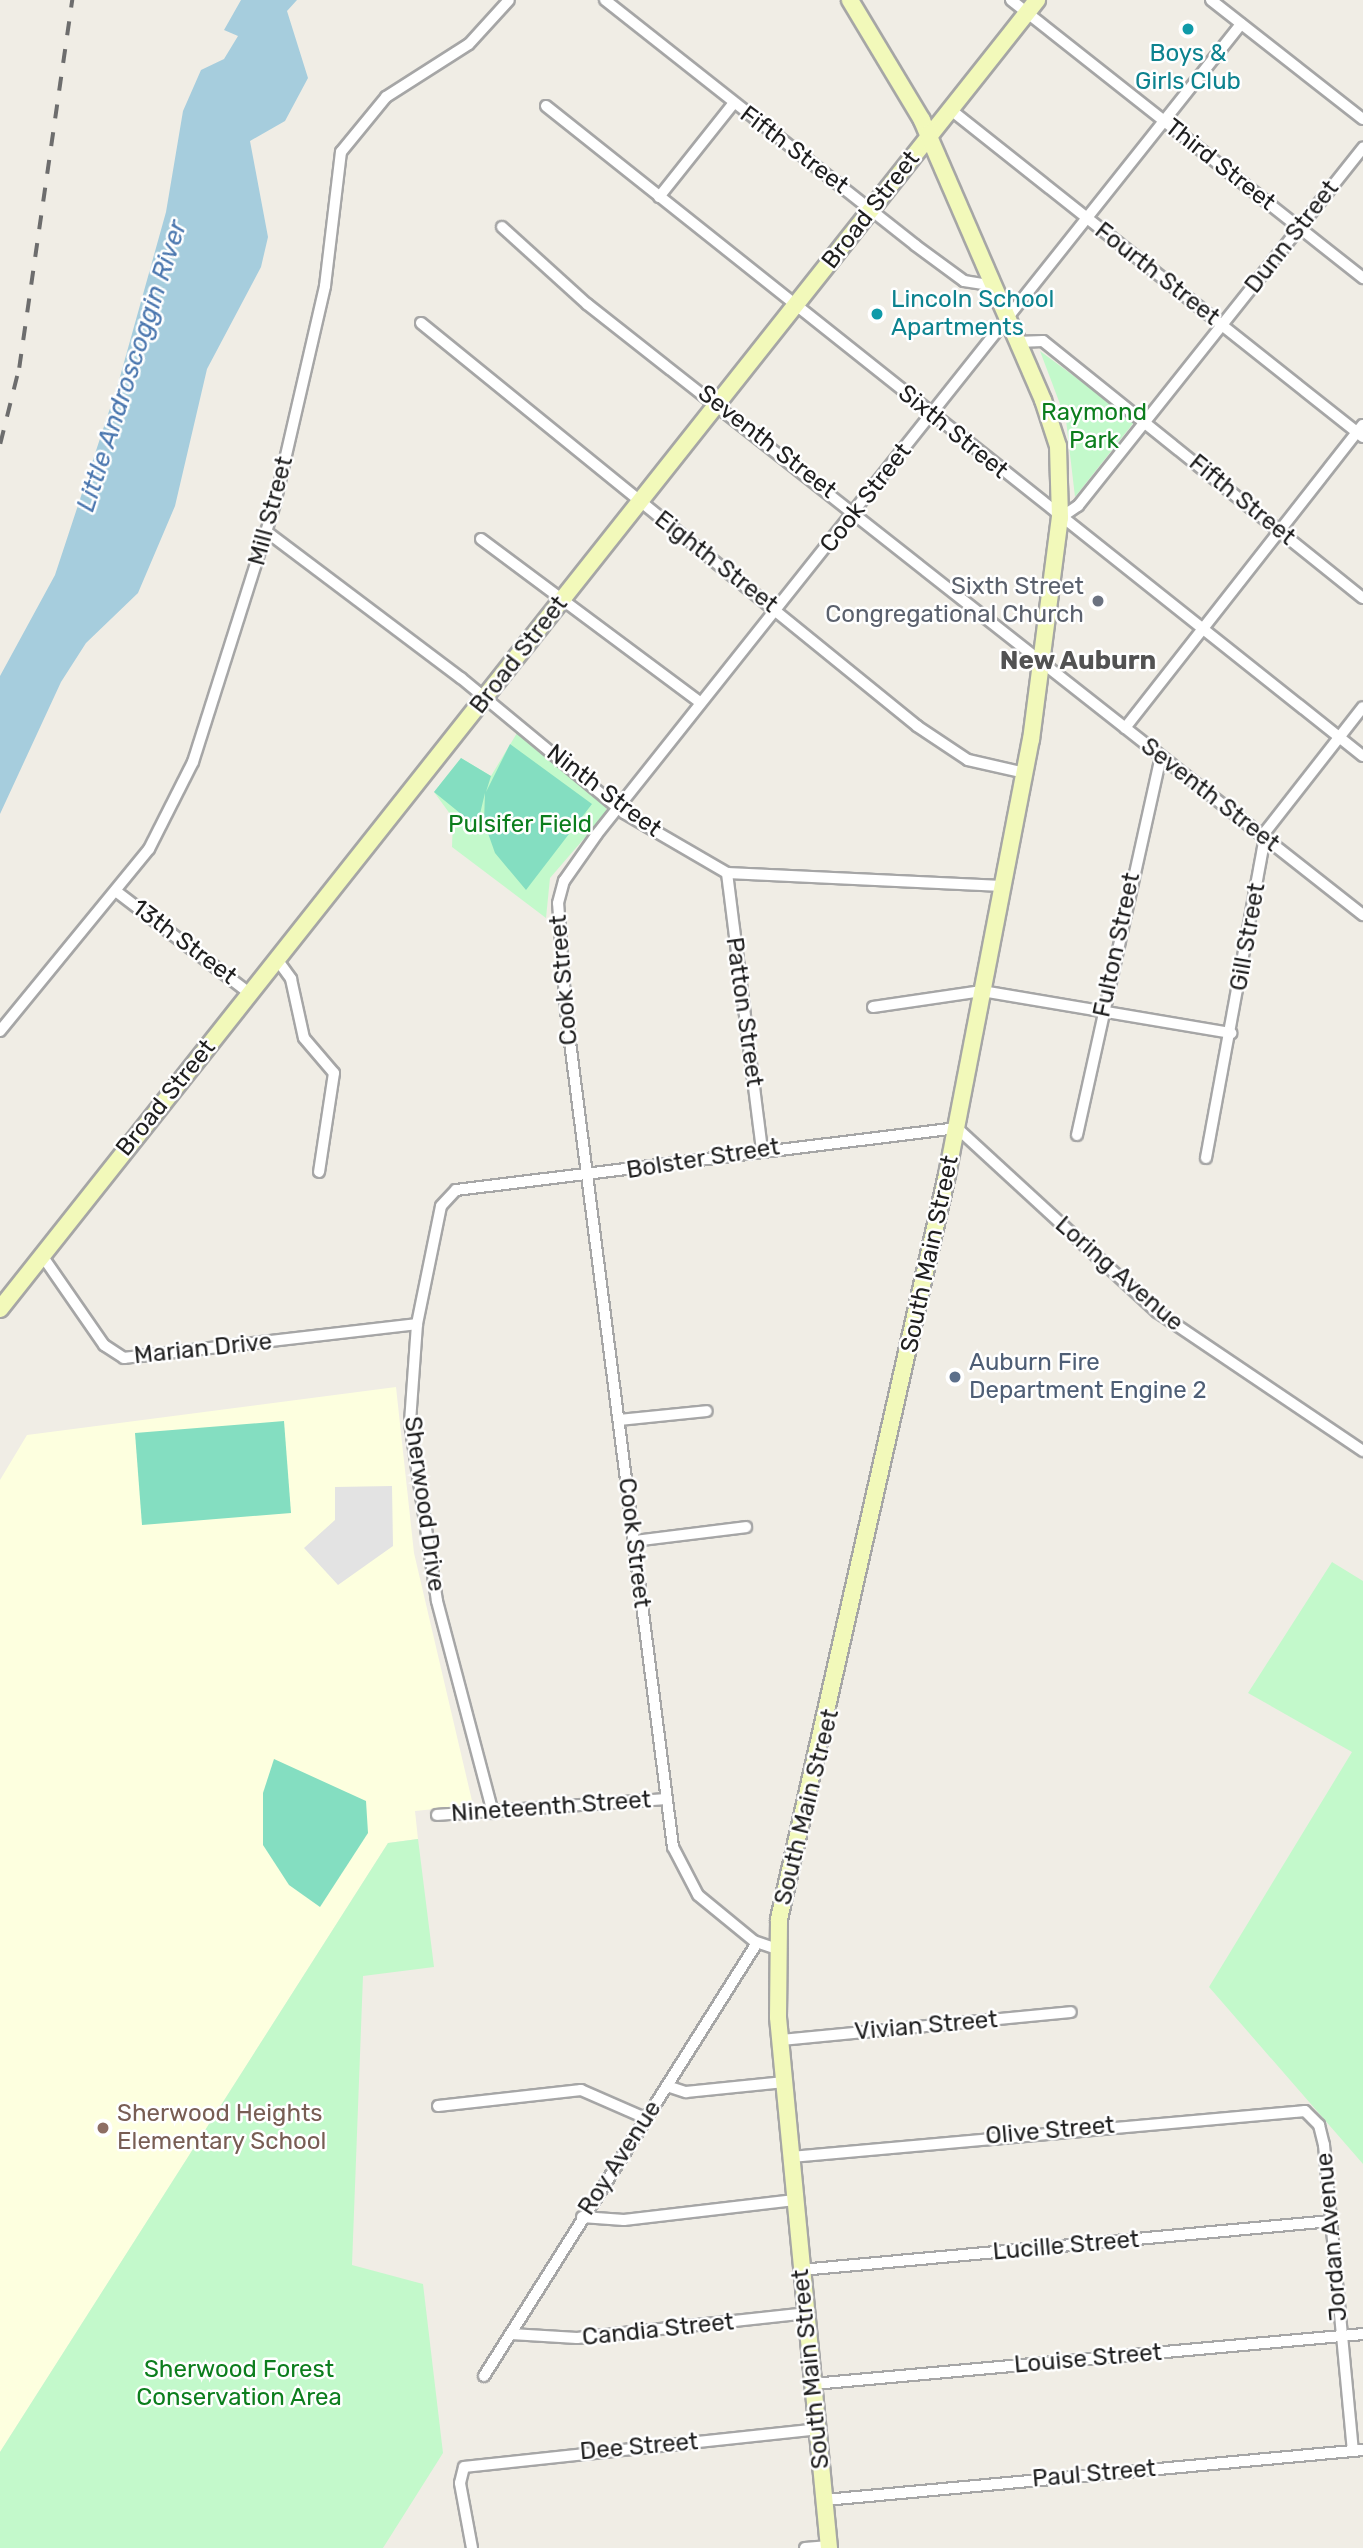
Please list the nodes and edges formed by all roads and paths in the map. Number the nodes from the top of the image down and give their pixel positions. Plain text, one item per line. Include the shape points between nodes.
1 (509, 0) edge
2 (605, 0) edge
3 (850, 0) edge
4 (1011, 0) edge
5 (1210, 0) edge
6 (1032, 6) edge
7 (1241, 24) junction
8 (733, 104) junction
9 (546, 106) dead end
10 (951, 110) junction
11 (1363, 119) edge
12 (1163, 121) junction
13 (928, 139) junction
14 (1363, 148) edge
15 (659, 197) junction
16 (872, 209) junction
17 (1086, 219) junction
18 (502, 227) dead end
19 (1299, 227) junction
20 (1363, 278) edge
21 (990, 285) junction
22 (796, 307) junction
23 (1006, 318) junction
24 (421, 323) dead end
25 (1222, 326) junction
26 (1017, 342) junction
27 (719, 404) junction
28 (931, 414) junction
29 (1144, 421) junction
30 (1361, 432) edge
31 (641, 503) junction
32 (854, 512) junction
33 (1060, 518) junction
34 (1281, 531) junction
35 (267, 532) junction
36 (481, 539) dead end
37 (1363, 598) edge
38 (561, 601) junction
39 (776, 610) junction
40 (1202, 628) junction
41 (1044, 664) junction
42 (487, 698) junction
43 (701, 703) junction
44 (1363, 707) edge
45 (1125, 729) junction
46 (1338, 737) junction
47 (1363, 756) edge
48 (1161, 757) junction
49 (1025, 773) junction
50 (618, 808) junction
51 (1267, 839) junction
52 (727, 873) junction
53 (1003, 886) junction
54 (117, 891) junction
55 (1363, 915) edge
56 (276, 958) junction
57 (982, 990) junction
58 (249, 993) junction
59 (873, 1007) dead end
60 (1103, 1010) junction
61 (0, 1031) edge
62 (1231, 1033) junction
63 (957, 1128) junction
64 (1077, 1135) dead end
65 (762, 1150) junction
66 (1206, 1158) dead end
67 (319, 1172) dead end
68 (587, 1175) junction
69 (449, 1194) joint
70 (41, 1254) junction
71 (0, 1309) edge
72 (417, 1324) junction
73 (707, 1412) dead end
74 (619, 1420) junction
75 (1363, 1451) edge
76 (746, 1527) dead end
77 (634, 1541) junction
78 (665, 1799) junction
79 (493, 1813) junction
80 (437, 1815) dead end
81 (757, 1943) junction
82 (777, 1949) junction
83 (1071, 2012) dead end
84 (781, 2040) junction
85 (784, 2082) junction
86 (667, 2086) junction
87 (438, 2106) dead end
88 (1308, 2113) joint
89 (645, 2118) junction
90 (791, 2157) junction
91 (795, 2200) junction
92 (582, 2217) junction
93 (1331, 2221) junction
94 (802, 2270) junction
95 (806, 2313) junction
96 (511, 2334) junction
97 (1363, 2334) edge
98 (1342, 2336) junction
99 (484, 2376) dead end
100 (813, 2384) junction
101 (817, 2429) junction
102 (1358, 2450) edge
103 (824, 2500) junction
104 (829, 2547) edge
105 (472, 2548) edge
106 (805, 2548) edge

1 - 35 street, Mill Street via 469,44 386,97 341,152 333,178 325,286
2 - 8 street, Fifth Street
3 - 13 street, South Main Street
4 - 6 street, Third Street
5 - 7 street
6 - 10 street, Broad Street
6 - 12 street, Third Street
7 - 11 street
7 - 12 street, Cook Street
8 - 15 street
8 - 16 street, Fifth Street
9 - 15 street, Sixth Street
10 - 13 street, Broad Street
10 - 17 street, Fourth Street
12 - 17 street, Cook Street
12 - 19 street, Third Street
13 - 16 street, Broad Street
13 - 21 street, South Main Street
14 - 19 street, Dunn Street
15 - 22 street, Sixth Street
16 - 21 street, Fifth Street via 964,281
16 - 22 street, Broad Street
17 - 23 street, Cook Street
17 - 25 street, Fourth Street
18 - 27 street, Seventh Street via 597,313
19 - 20 street, Third Street
19 - 25 street, Dunn Street
21 - 23 street, South Main Street
22 - 27 street, Broad Street
22 - 28 street, Sixth Street
23 - 26 street, South Main Street
23 - 28 street, Cook Street
24 - 31 street, Eighth Street
25 - 29 street, Dunn Street
25 - 30 street, Fourth Street
26 - 29 street, Fifth Street via 1043,341
26 - 33 street, South Main Street via 1058,446
27 - 31 street, Broad Street
27 - 32 street, Seventh Street
28 - 32 street, Cook Street
28 - 33 street, Sixth Street
29 - 33 street, Dunn Street via 1078,506
29 - 34 street, Fifth Street
30 - 34 street
31 - 38 street, Broad Street
31 - 39 street, Eighth Street
32 - 39 street, Cook Street
32 - 41 street, Seventh Street
33 - 40 street, Sixth Street
33 - 41 street, South Main Street
34 - 37 street, Fifth Street
34 - 40 street
35 - 42 street, Ninth Street
35 - 54 street, Mill Street via 193,762 166,820
36 - 38 street
38 - 42 street, Broad Street
38 - 43 street
39 - 43 street, Cook Street
39 - 49 street, Eighth Street via 952,752
40 - 45 street
40 - 46 street, Sixth Street
41 - 45 street, Seventh Street
41 - 49 street, South Main Street
42 - 50 street, Ninth Street
42 - 56 street, Broad Street
43 - 50 street, Cook Street
44 - 46 street, Gill Street
45 - 48 street, Seventh Street
46 - 47 street, Sixth Street
46 - 51 street, Gill Street via 1273,819
48 - 51 street, Seventh Street
48 - 60 street, Fulton Street
49 - 53 street, South Main Street
50 - 52 street, Ninth Street
50 - 68 street, Cook Street via 569,874 558,902
51 - 55 street, Seventh Street
51 - 62 street, Gill Street
52 - 53 street, Ninth Street
52 - 65 street, Patton Street
53 - 57 street, South Main Street
54 - 58 street, 13th Street
54 - 61 street, Mill Street
56 - 58 street, Broad Street
56 - 67 street via 291,979 304,1038 334,1073
57 - 59 street
57 - 60 street
57 - 63 street, South Main Street
58 - 70 street, Broad Street
60 - 62 street
60 - 64 street, Fulton Street
62 - 66 street, Gill Street
63 - 65 street, Bolster Street
63 - 75 street, Loring Avenue via 1157,1312
63 - 82 street, South Main Street
65 - 68 street, Bolster Street
68 - 69 street, Bolster Street
68 - 74 street, Cook Street
69 - 72 street, Sherwood Drive
70 - 71 street, Broad Street
70 - 72 street, Marian Drive via 104,1345 124,1358
72 - 79 street, Sherwood Drive via 409,1399 437,1601
73 - 74 street
74 - 77 street, Cook Street
76 - 77 street
77 - 78 street, Cook Street
78 - 79 street, Nineteenth Street
78 - 81 street, Cook Street via 683,1876
79 - 80 street, Nineteenth Street
81 - 82 street, Cook Street
81 - 86 street, Roy Avenue
82 - 84 street, South Main Street
83 - 84 street, Vivian Street
84 - 85 street, South Main Street
85 - 86 street via 686,2092
85 - 90 street, South Main Street
86 - 89 street, Roy Avenue
87 - 89 street via 581,2090
88 - 90 street, Olive Street via 1283,2109
88 - 93 street, Jordan Avenue via 1322,2134
89 - 92 street, Roy Avenue
90 - 91 street, South Main Street
91 - 92 street via 624,2220
91 - 94 street, South Main Street
92 - 96 street, Roy Avenue
93 - 94 street, Lucille Street
93 - 98 street, Jordan Avenue
94 - 95 street, South Main Street
95 - 96 street, Candia Street via 590,2337
95 - 100 street, South Main Street
96 - 99 street, Roy Avenue
97 - 98 street, Louise Street
98 - 100 street, Louise Street
98 - 102 street, Jordan Avenue
100 - 101 street, South Main Street
101 - 103 street, South Main Street
101 - 105 street, Dee Street via 462,2470
102 - 103 street, Paul Street
103 - 104 street, South Main Street
104 - 106 street

